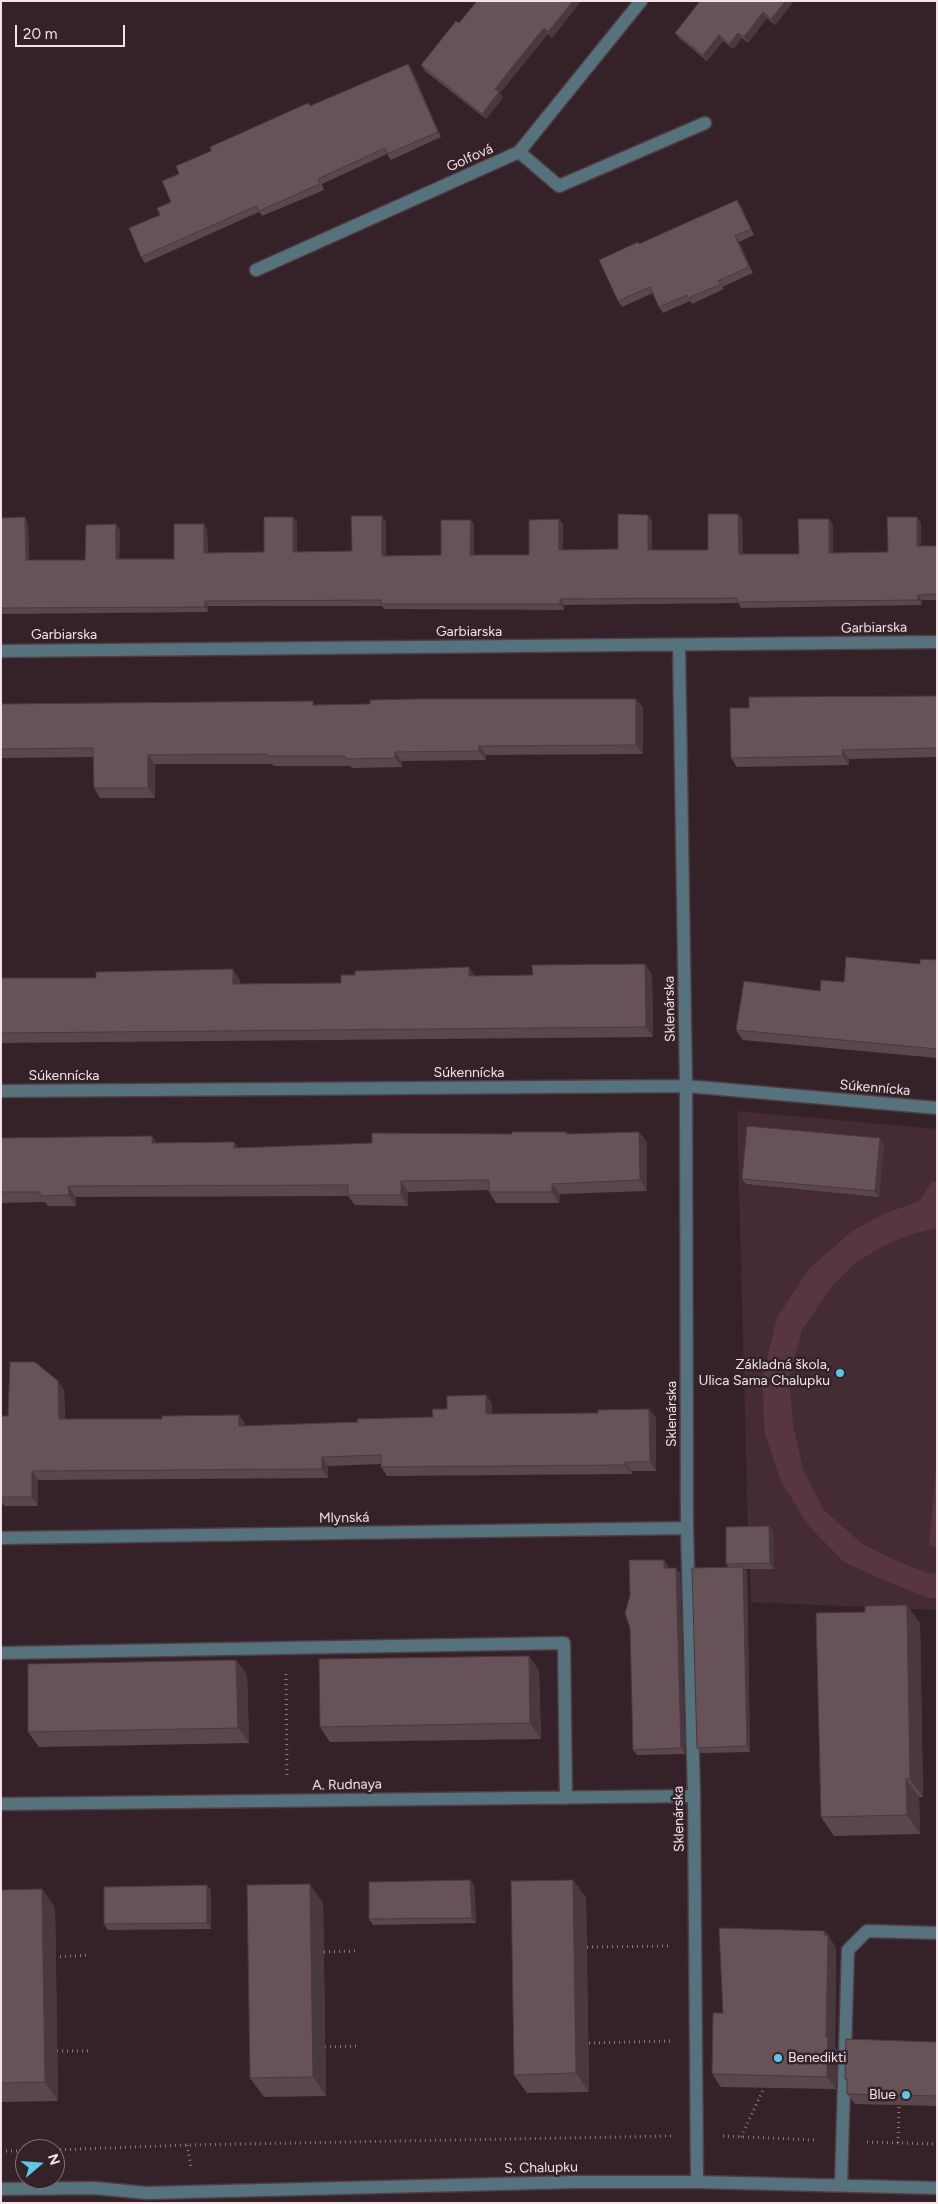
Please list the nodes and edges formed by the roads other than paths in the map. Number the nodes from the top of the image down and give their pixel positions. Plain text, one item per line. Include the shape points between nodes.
1 (641, 1) edge
2 (705, 123) dead end
3 (519, 152) junction
4 (256, 270) dead end
5 (937, 642) edge
6 (679, 645) junction
7 (1, 651) edge
8 (686, 1086) junction
9 (1, 1091) edge
10 (937, 1108) edge
11 (687, 1528) junction
12 (1, 1538) edge
13 (1, 1653) edge
14 (694, 1796) junction
15 (566, 1798) junction
16 (1, 1804) edge
17 (937, 1933) edge
18 (696, 2182) junction
19 (841, 2185) junction
20 (937, 2188) edge
21 (1, 2189) edge
22 (146, 2198) edge

1 - 3 street, Golfová
2 - 3 street via 559,186
3 - 4 street, Golfová
5 - 6 street, Garbiarska
6 - 7 street, Garbiarska
6 - 8 street, Sklenárska
8 - 9 street, Súkennícka
8 - 10 street, Súkennícka
8 - 11 street, Sklenárska
11 - 12 street, Mlynská
11 - 14 street, Sklenárska
13 - 15 street via 564,1644
14 - 15 street, A. Rudnaya
14 - 18 street, Sklenárska
15 - 16 street, A. Rudnaya
17 - 19 street via 867,1931 848,1950
18 - 19 street, S. Chalupku
18 - 22 street, S. Chalupku via 577,2182
19 - 20 street, S. Chalupku
21 - 22 street, S. Chalupku via 94,2188

